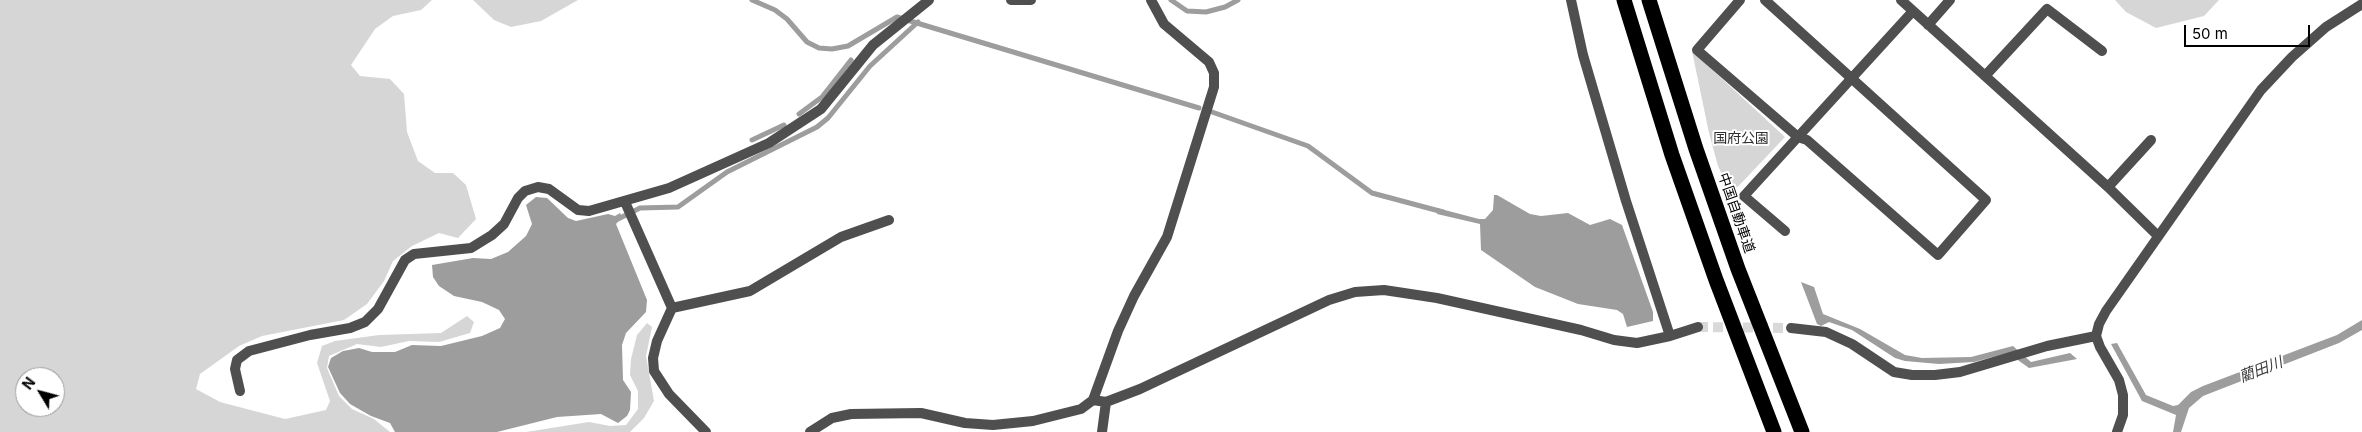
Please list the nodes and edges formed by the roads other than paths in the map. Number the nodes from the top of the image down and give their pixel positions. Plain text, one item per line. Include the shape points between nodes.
1 (930, 0) edge
2 (1011, 0) edge
3 (1030, 0) edge
4 (1151, 0) edge
5 (1571, 0) edge
6 (1624, 0) edge
7 (1649, 0) edge
8 (1740, 0) edge
9 (1765, 0) edge
10 (1900, 0) edge
11 (1950, 0) edge
12 (2362, 4) edge
13 (1913, 11) junction
14 (1928, 25) junction
15 (2102, 51) dead end
16 (1985, 76) junction
17 (1852, 79) junction
18 (1798, 137) junction
19 (2151, 140) dead end
20 (2108, 187) junction
21 (625, 202) junction
22 (890, 220) dead end
23 (1785, 231) dead end
24 (2158, 236) junction
25 (672, 308) junction
26 (1698, 327) tunnel mouth
27 (1791, 328) tunnel mouth
28 (1670, 336) junction
29 (2096, 336) junction
30 (240, 391) dead end
31 (1093, 400) junction
32 (1106, 402) junction
33 (706, 432) edge
34 (810, 432) edge
35 (1102, 432) edge
36 (1774, 432) edge
37 (1802, 432) edge
38 (2117, 432) edge

1 - 21 street via 873,45 832,97 808,120 769,143 683,182
2 - 3 street
4 - 31 street via 1164,24 1209,62 1214,73 1214,86 1167,236 1118,331
5 - 28 street via 1626,201
6 - 36 highway via 1706,253
7 - 37 highway, 中国自動車道 via 1738,269
8 - 18 street via 1697,50
9 - 17 street
10 - 13 street
11 - 14 street
12 - 24 street via 2326,27 2261,90
13 - 14 street
13 - 17 street
14 - 16 street
15 - 16 street via 2047,9
16 - 20 street
17 - 18 street
17 - 18 street via 1986,200 1938,255 1807,140
18 - 23 street via 1744,196
19 - 20 street
20 - 24 street
21 - 25 street
21 - 30 street via 589,211 578,210 549,189 538,187 526,191 518,198 504,224 471,248 414,254 405,260 378,309 365,322 249,352 238,360 235,369
22 - 25 street via 841,237 750,291
24 - 29 street via 2106,311
25 - 33 street via 657,342 654,371 669,394
26 - 28 street
27 - 29 street via 1826,332 1852,344 1894,372 1912,375 1960,372 2063,342
28 - 32 street via 1637,343 1614,340 1437,298 1384,290 1355,292 1330,300
29 - 38 street via 2119,380 2123,395 2123,415
31 - 32 street
31 - 34 street via 1081,409 1033,421 994,425 965,423 921,413 851,414 832,418
32 - 35 street

